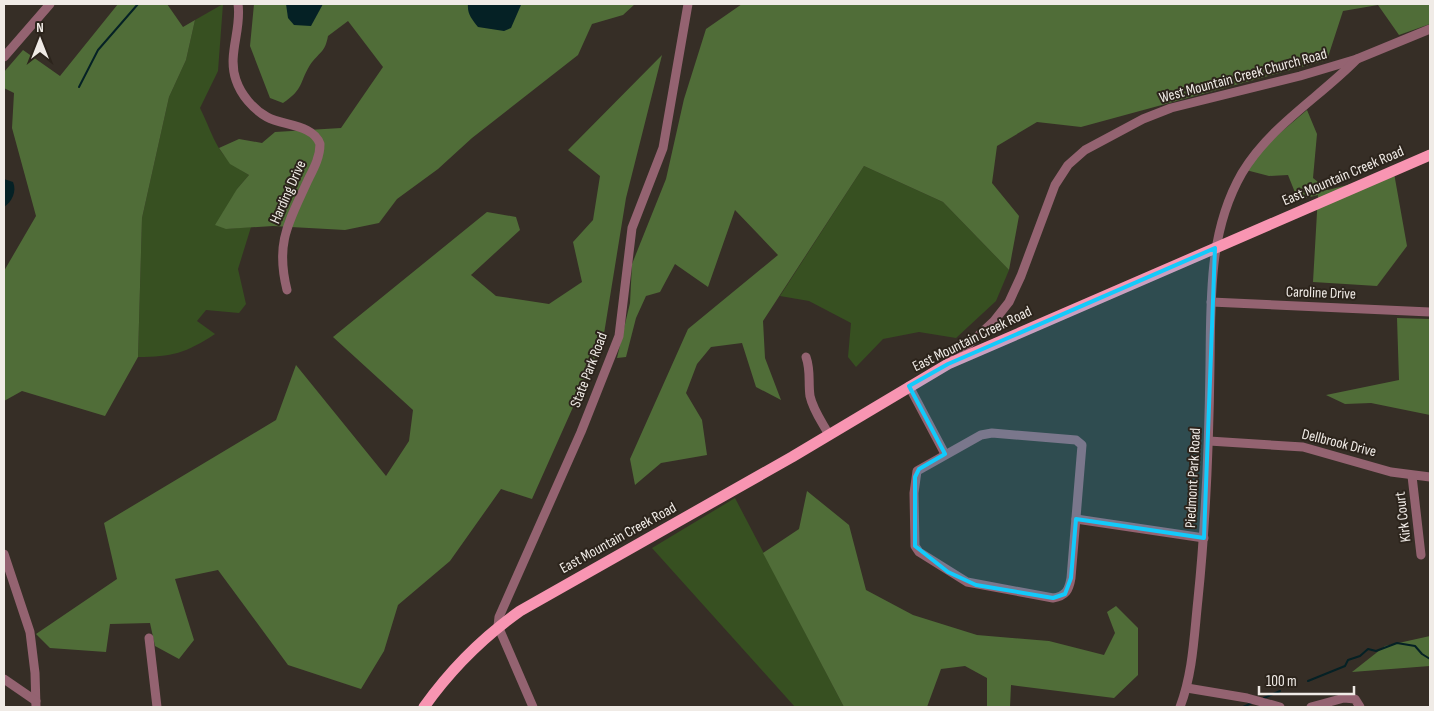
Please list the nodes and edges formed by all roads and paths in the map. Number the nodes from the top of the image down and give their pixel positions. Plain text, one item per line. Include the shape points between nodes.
1 (50, 4) edge
2 (238, 4) edge
3 (688, 4) edge
4 (1430, 29) edge
5 (4, 57) edge
6 (1357, 58) junction
7 (1430, 155) edge
8 (1215, 248) junction
9 (287, 290) dead end
10 (1211, 302) junction
11 (1430, 312) edge
12 (806, 357) dead end
13 (948, 364) junction
14 (909, 386) junction
15 (830, 434) junction
16 (1209, 441) junction
17 (945, 454) junction
18 (1412, 476) junction
19 (1430, 477) edge
20 (1076, 519) junction
21 (1204, 538) junction
22 (4, 554) edge
23 (1421, 555) dead end
24 (498, 626) junction
25 (149, 638) dead end
26 (4, 679) edge
27 (1187, 688) junction
28 (36, 704) edge
29 (157, 707) edge
30 (424, 707) edge
31 (533, 707) edge
32 (1180, 707) edge
33 (1280, 707) edge
34 (1311, 707) edge
35 (1360, 707) edge

1 - 5 street
2 - 9 street, Harding Drive via 233,68 240,90 260,112 275,121 311,132 320,144 318,158 284,234
3 - 24 street, State Park Road via 663,148 632,228 620,336 581,432 500,610
4 - 6 street, West Mountain Creek Church Road
6 - 8 street, Piedmont Park Road via 1281,126 1256,154 1233,190
6 - 13 street, West Mountain Creek Church Road via 1300,76 1171,108 1085,150 1068,165 1055,185 1009,302 994,321
7 - 8 main road, East Mountain Creek Road
8 - 10 street, Piedmont Park Road
8 - 13 main road, East Mountain Creek Road
10 - 11 street, Caroline Drive
10 - 16 street, Piedmont Park Road
12 - 15 street via 813,405
13 - 14 main road, East Mountain Creek Road
14 - 15 main road, East Mountain Creek Road
14 - 17 street
15 - 24 main road, East Mountain Creek Road
16 - 18 street, Dellbrook Drive via 1303,447
16 - 21 street, Piedmont Park Road
17 - 20 street via 989,433 1079,441 1083,451
17 - 20 street via 922,466 916,474 914,544 919,552 961,579 976,585 1053,598 1063,595 1068,592 1071,578
18 - 19 street, Dellbrook Drive
18 - 23 street, Kirk Court
20 - 21 street
21 - 27 street, Piedmont Park Road
22 - 28 street via 30,632
24 - 30 main road via 456,666
24 - 31 street
25 - 29 street
26 - 28 street
27 - 32 street, Piedmont Park Road
27 - 33 street
34 - 35 street via 1348,697 1355,699

